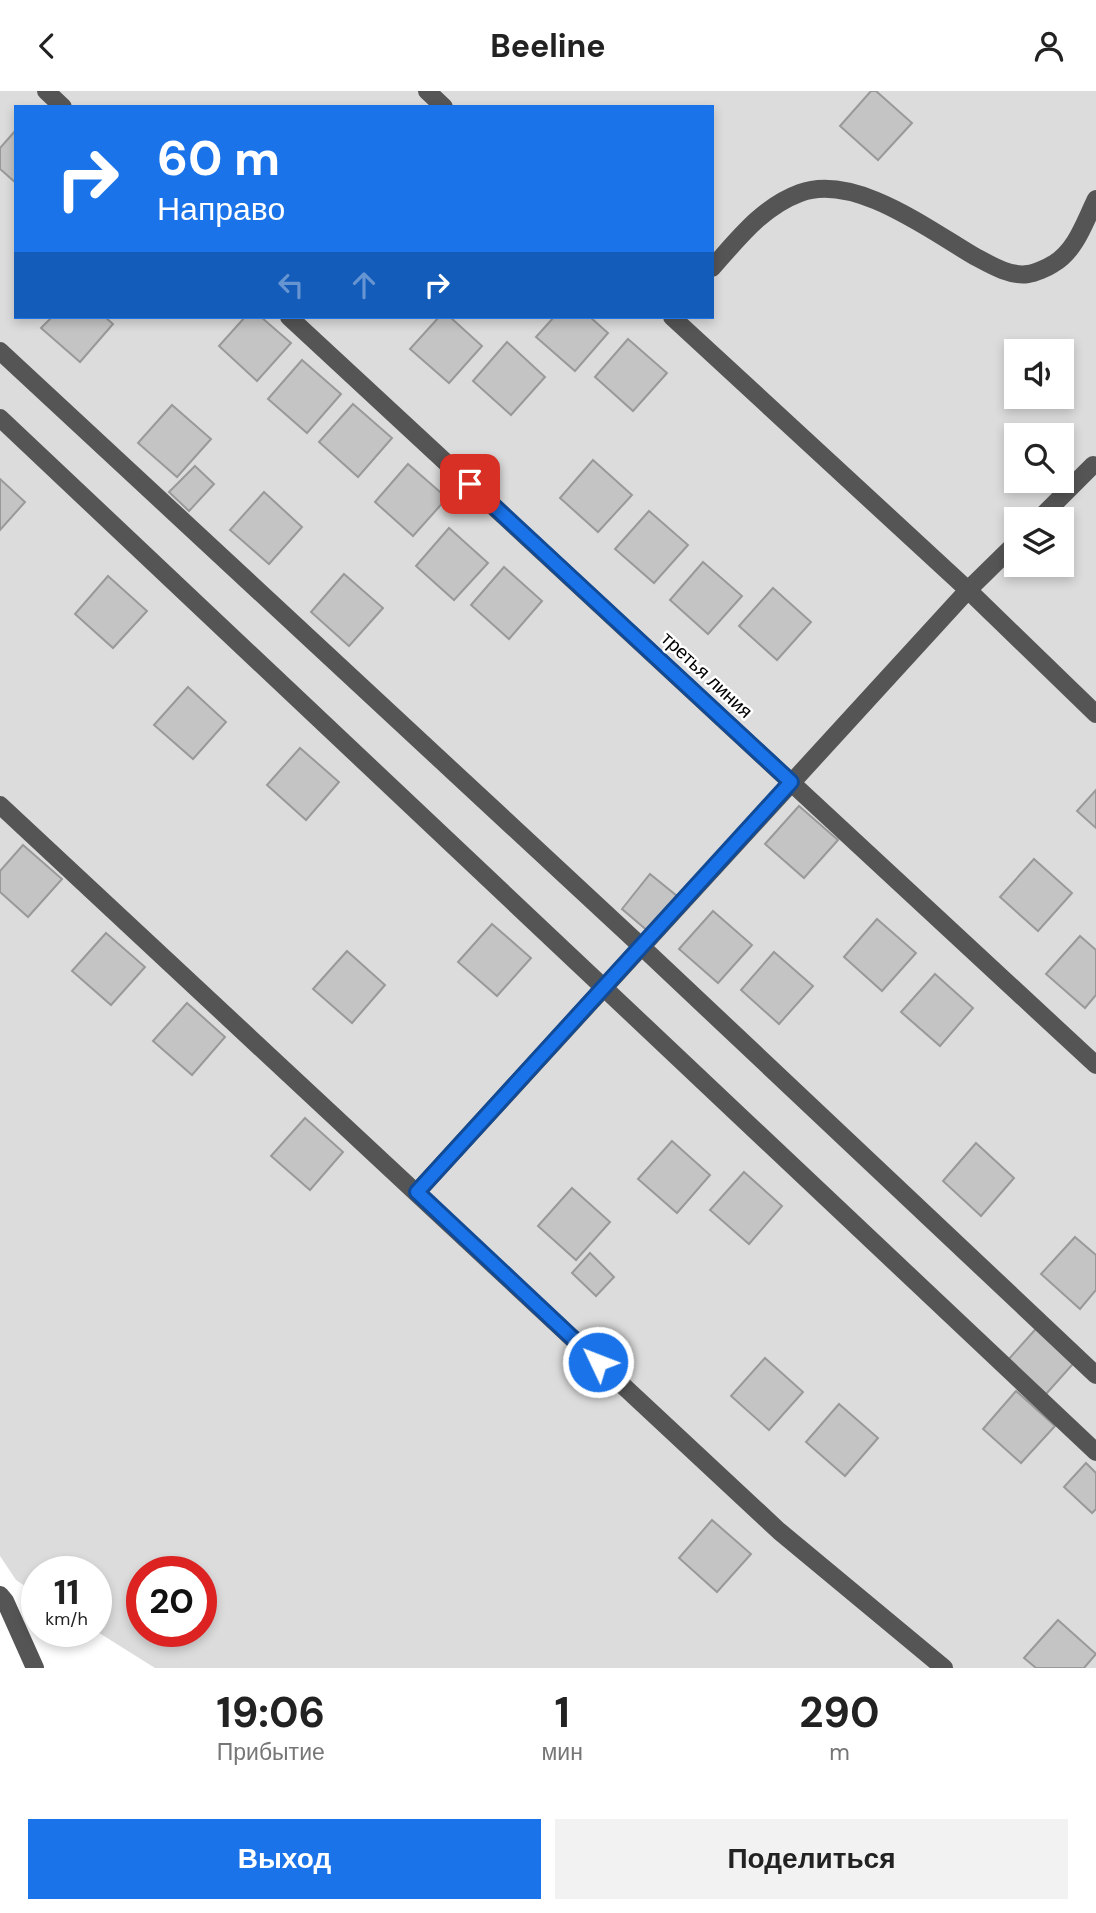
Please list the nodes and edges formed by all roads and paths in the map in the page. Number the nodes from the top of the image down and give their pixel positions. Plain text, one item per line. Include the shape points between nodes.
1 (46, 91) edge
2 (427, 91) edge
3 (61, 105) edge
4 (442, 105) edge
5 (1096, 199) edge
6 (714, 266) edge
7 (291, 319) edge
8 (674, 319) edge
9 (0, 351) edge
10 (0, 418) edge
11 (1093, 465) dead end
12 (1051, 507) edge
13 (1004, 554) edge
14 (968, 590) junction
15 (1096, 714) edge
16 (791, 782) junction
17 (0, 805) edge
18 (641, 946) junction
19 (603, 987) junction
20 (1096, 1065) edge
21 (417, 1192) junction
22 (1096, 1375) edge
23 (1096, 1452) edge
24 (0, 1595) edge
25 (32, 1667) edge
26 (944, 1668) edge

1 - 3 lane
2 - 4 lane
5 - 6 lane via 1075,242 1054,264 1027,274 996,268 871,197 832,188 802,192 775,204
7 - 16 lane, третья линия
8 - 14 lane
9 - 18 lane
10 - 19 lane
11 - 12 lane
13 - 14 lane
14 - 15 lane
14 - 16 lane
16 - 18 lane
16 - 20 lane, третья линия
17 - 21 lane
18 - 19 lane
18 - 22 lane
19 - 21 lane
19 - 23 lane
21 - 26 lane via 779,1531
24 - 25 lane

